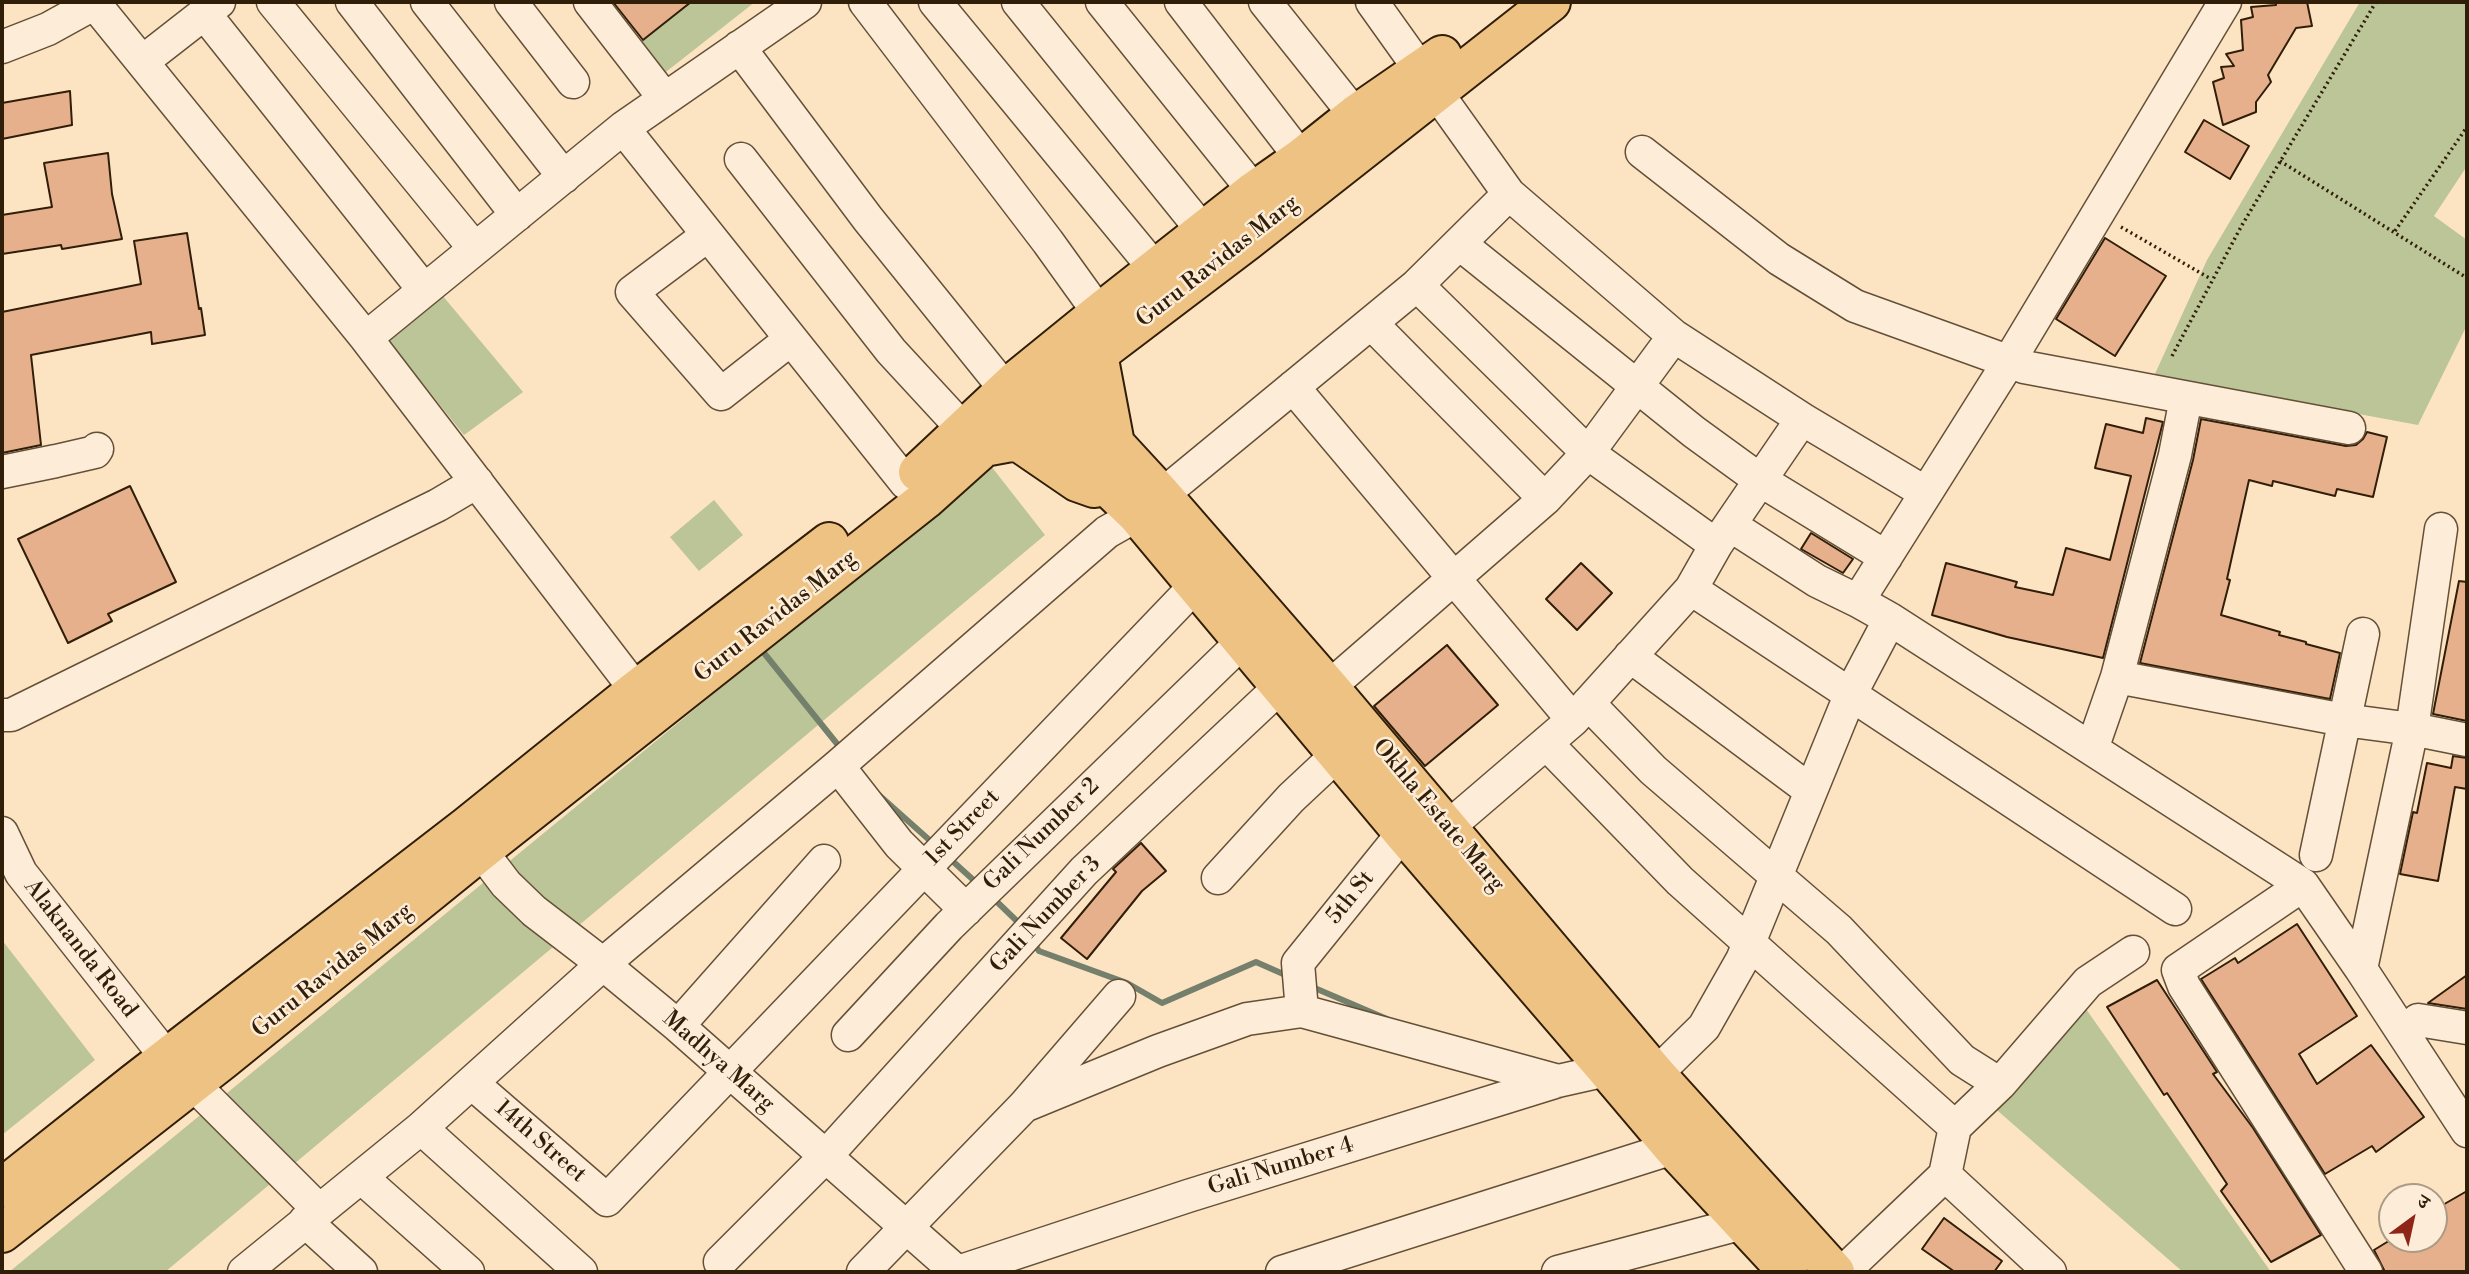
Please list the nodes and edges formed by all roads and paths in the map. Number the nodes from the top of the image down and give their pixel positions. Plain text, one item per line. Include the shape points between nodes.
1 (273, 2) edge
2 (352, 2) edge
3 (428, 2) edge
4 (511, 2) edge
5 (590, 2) edge
6 (805, 2) edge
7 (865, 2) edge
8 (935, 2) edge
9 (1018, 2) edge
10 (1102, 2) edge
11 (1181, 2) edge
12 (1265, 2) edge
13 (1372, 2) edge
14 (1510, 2) edge
15 (1551, 2) edge
16 (2225, 2) edge
17 (2376, 2) edge
18 (96, 3) edge
19 (211, 7) edge
20 (2, 47) edge
21 (739, 47) junction
22 (142, 62) junction
23 (573, 82) dead end
24 (1428, 82) junction
25 (665, 99) junction
26 (1354, 115) junction
27 (2467, 127) edge
28 (623, 128) junction
29 (1642, 152) dead end
30 (1301, 158) junction
31 (741, 159) dead end
32 (2280, 161) junction
33 (564, 177) junction
34 (1254, 191) junction
35 (1509, 194) junction
36 (2098, 214) junction
37 (517, 215) junction
38 (1203, 231) junction
39 (2395, 231) junction
40 (708, 235) junction
41 (1461, 244) junction
42 (475, 248) junction
43 (1155, 269) junction
44 (2467, 278) edge
45 (2212, 280) junction
46 (1417, 285) junction
47 (424, 290) junction
48 (1099, 313) junction
49 (1371, 323) junction
50 (1674, 336) junction
51 (366, 338) junction
52 (791, 339) junction
53 (1098, 354) junction
54 (2172, 356) dead end
55 (2008, 363) junction
56 (1638, 385) junction
57 (1029, 387) junction
58 (1293, 387) junction
59 (2186, 398) junction
60 (1802, 419) junction
61 (2349, 428) dead end
62 (974, 438) junction
63 (1115, 444) junction
64 (97, 450) dead end
65 (1588, 453) junction
66 (2, 472) edge
67 (1760, 480) junction
68 (477, 482) junction
69 (906, 483) junction
70 (1110, 489) junction
71 (1926, 493) junction
72 (1545, 499) junction
73 (1149, 505) junction
74 (2441, 528) dead end
75 (1723, 535) junction
76 (1886, 557) junction
77 (1455, 578) junction
78 (1196, 585) junction
79 (1691, 589) junction
80 (1858, 601) junction
81 (1890, 619) junction
82 (2363, 634) dead end
83 (1242, 642) junction
84 (1630, 656) junction
85 (2117, 677) junction
86 (1281, 686) junction
87 (1329, 687) junction
88 (636, 690) junction
89 (1851, 693) junction
90 (1581, 711) junction
91 (2, 715) edge
92 (2344, 720) junction
93 (2412, 729) junction
94 (2467, 740) edge
95 (1546, 743) junction
96 (2092, 749) junction
97 (1338, 754) junction
98 (838, 766) junction
99 (1811, 791) junction
100 (1447, 828) junction
101 (1403, 833) junction
102 (2, 834) edge
103 (481, 851) junction
104 (2316, 855) dead end
105 (824, 861) dead end
106 (923, 869) junction
107 (1777, 875) junction
108 (1218, 878) dead end
109 (2303, 885) junction
110 (2175, 909) dead end
111 (966, 910) junction
112 (1749, 942) junction
113 (2133, 951) dead end
114 (603, 964) junction
115 (2361, 969) junction
116 (1119, 996) dead end
117 (1302, 1011) junction
118 (2418, 1020) dead end
119 (678, 1026) junction
120 (2467, 1028) edge
121 (848, 1035) dead end
122 (729, 1070) junction
123 (1606, 1070) junction
124 (180, 1071) junction
125 (1656, 1074) junction
126 (1558, 1081) junction
127 (472, 1084) junction
128 (2000, 1084) junction
129 (1024, 1106) junction
130 (1955, 1127) junction
131 (421, 1128) junction
132 (2467, 1131) edge
133 (1673, 1147) junction
134 (825, 1157) junction
135 (1945, 1175) junction
136 (361, 1177) junction
137 (2, 1188) edge
138 (607, 1199) joint
139 (311, 1215) junction
140 (1743, 1223) junction
141 (907, 1228) junction
142 (2, 1233) edge
143 (720, 1262) dead end
144 (244, 1272) edge
145 (361, 1272) edge
146 (468, 1272) edge
147 (582, 1272) edge
148 (863, 1272) edge
149 (958, 1272) edge
150 (1282, 1272) edge
151 (1558, 1272) edge
152 (1788, 1272) edge
153 (1835, 1272) edge
154 (1843, 1272) edge
155 (2050, 1272) edge
156 (2365, 1272) edge

1 - 42 street
2 - 37 street
3 - 33 street
4 - 23 street
5 - 25 street
6 - 21 street
7 - 48 street
8 - 43 street
9 - 38 street
10 - 34 street
11 - 30 street
12 - 26 street
13 - 24 street
14 - 24 main road, Guru Ravidas Marg
15 - 24 main road, Guru Ravidas Marg
16 - 36 street
17 - 32 path
18 - 20 street
18 - 22 street
19 - 22 street
19 - 47 street
21 - 25 street
21 - 57 street via 876,229
22 - 51 street
24 - 26 main road, Guru Ravidas Marg
24 - 35 street
24 - 53 main road, Guru Ravidas Marg via 1247,241
25 - 28 street
26 - 30 main road, Guru Ravidas Marg
27 - 39 path
28 - 33 street
28 - 40 street
29 - 55 street via 1779,259 1855,306
30 - 34 main road, Guru Ravidas Marg
31 - 62 street via 891,351
32 - 39 path
32 - 45 path
33 - 37 street
34 - 38 main road, Guru Ravidas Marg
35 - 41 street
35 - 50 street
36 - 45 path
36 - 55 street
37 - 42 street
38 - 43 main road, Guru Ravidas Marg
39 - 44 path
40 - 52 street
40 - 52 street via 632,292 722,394
41 - 46 street
41 - 56 street
42 - 47 street
43 - 48 main road, Guru Ravidas Marg
45 - 54 path
46 - 49 street
46 - 65 street
47 - 51 street
48 - 57 main road, Guru Ravidas Marg
49 - 58 street
49 - 72 street
50 - 56 street
50 - 60 street
51 - 68 street
52 - 69 street
53 - 57 main road, Guru Ravidas Marg
53 - 63 main road
55 - 59 street
55 - 71 street
56 - 65 street
56 - 67 street
57 - 62 main road, Guru Ravidas Marg
57 - 63 main road, Okhla Estate Marg
57 - 70 main road, Okhla Estate Marg
58 - 73 street
58 - 77 street
59 - 61 street
59 - 85 street
60 - 67 street
60 - 71 street
62 - 69 main road, Guru Ravidas Marg
62 - 70 main road via 1020,443 1077,482
62 - 103 main road, Guru Ravidas Marg via 926,499
63 - 73 main road, Okhla Estate Marg
64 - 66 street
65 - 72 street
65 - 75 street
67 - 75 street
67 - 76 street
68 - 88 street
68 - 91 street via 24,709
69 - 88 main road, Guru Ravidas Marg
70 - 73 main road, Okhla Estate Marg
71 - 76 street
72 - 77 street
73 - 78 main road, Okhla Estate Marg
73 - 87 main road, Okhla Estate Marg
73 - 98 street via 1107,532
74 - 93 street
75 - 79 street
75 - 80 street
76 - 80 street
77 - 87 street
77 - 90 street
78 - 83 main road, Okhla Estate Marg
78 - 106 street, 1st Street
79 - 84 street
79 - 89 street
80 - 81 street
81 - 89 street
81 - 96 street
82 - 92 street
83 - 86 main road, Okhla Estate Marg
83 - 111 street, Gali Number 2
84 - 90 street
84 - 99 street
85 - 92 street
85 - 96 street
86 - 97 main road, Okhla Estate Marg
86 - 134 street, Gali Number 3 via 1084,871
87 - 100 main road, Okhla Estate Marg
88 - 124 main road, Guru Ravidas Marg via 467,826
89 - 99 street
89 - 110 street
90 - 95 street
90 - 107 street
92 - 93 street
92 - 104 street
93 - 94 street
93 - 115 street
95 - 100 street
95 - 112 street via 1680,881
96 - 109 street
97 - 101 main road, Okhla Estate Marg
97 - 108 street
98 - 106 street
98 - 114 street
99 - 107 street
100 - 125 main road, Okhla Estate Marg
101 - 117 street, 5th St via 1298,963
101 - 123 main road, Okhla Estate Marg
102 - 124 street, Alaknanda Road via 21,873
103 - 114 street, Madhya Marg via 534,911
103 - 124 main road, Guru Ravidas Marg
105 - 119 street
106 - 111 street
106 - 122 street, 1st Street
107 - 112 street
107 - 128 street via 1839,930 1962,1060
109 - 115 street
109 - 156 street via 2178,970
111 - 121 street, Gali Number 2
112 - 125 street via 1704,1027
112 - 130 street
113 - 128 street via 2088,982
114 - 119 street, Madhya Marg
114 - 127 street
115 - 132 street
116 - 129 street
117 - 126 street
117 - 129 street via 1247,1019
118 - 120 street
119 - 122 street, Madhya Marg
122 - 134 street, Madhya Marg
122 - 138 street, 1st Street
123 - 126 street, Gali Number 4
123 - 133 main road, Okhla Estate Marg
124 - 137 main road, Guru Ravidas Marg
124 - 139 street, Alaknanda Road
124 - 142 main road, Guru Ravidas Marg
125 - 153 main road, Okhla Estate Marg
126 - 149 street, Gali Number 4
127 - 131 street
127 - 138 street, 14th Street
128 - 130 street
129 - 141 street
130 - 135 street
131 - 136 street
131 - 147 street
133 - 140 main road, Okhla Estate Marg
133 - 150 street
134 - 141 street, Madhya Marg
134 - 143 street, Gali Number 3
135 - 154 street
135 - 155 street
136 - 139 street
136 - 146 street
139 - 144 street
139 - 145 street, Alaknanda Road
140 - 151 street
140 - 152 main road, Okhla Estate Marg
141 - 148 street
141 - 149 street, Madhya Marg

